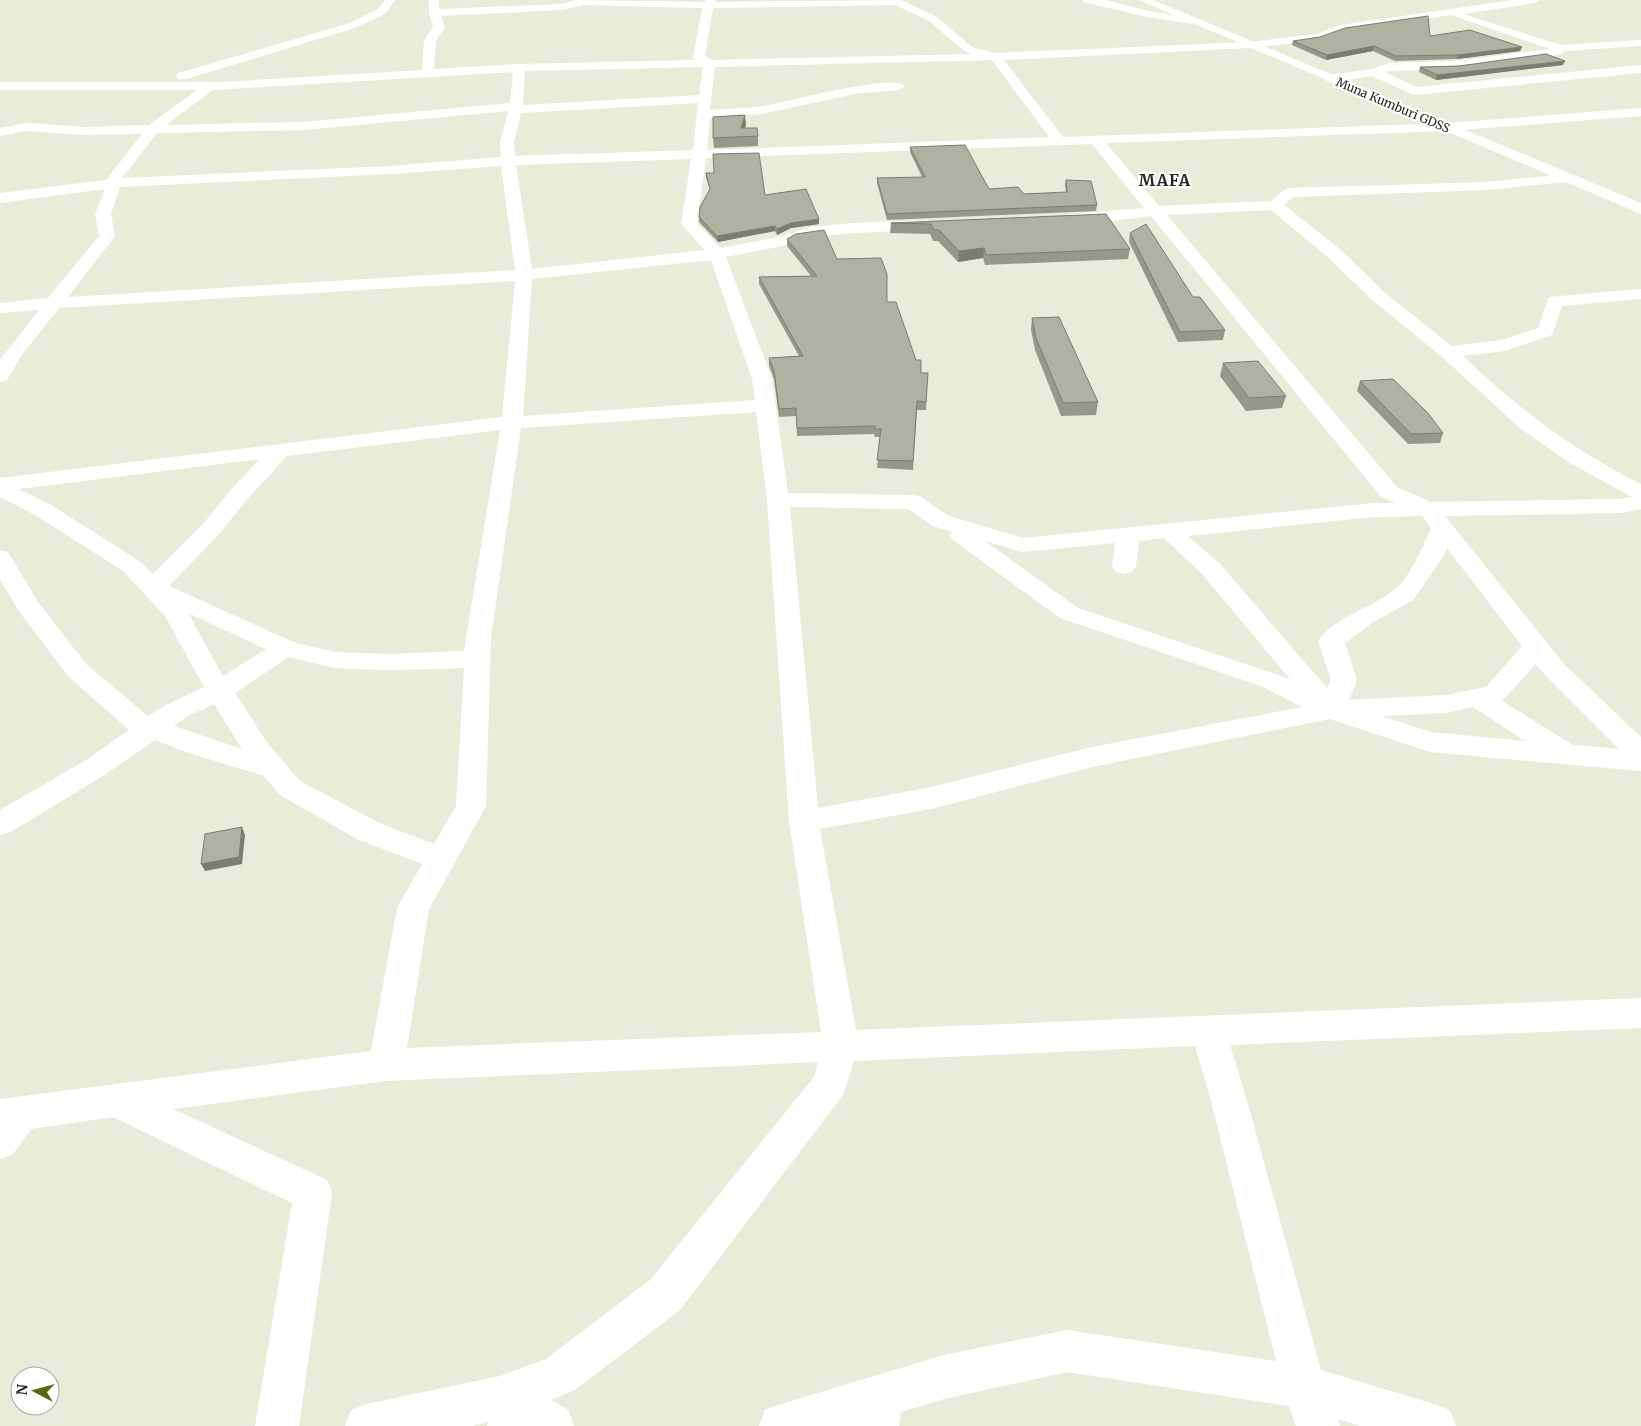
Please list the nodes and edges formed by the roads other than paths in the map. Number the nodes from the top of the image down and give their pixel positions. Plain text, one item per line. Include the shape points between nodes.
1 (390, 0) edge
2 (434, 0) edge
3 (1087, 0) edge
4 (1145, 0) edge
5 (1151, 0) edge
6 (1535, 0) edge
7 (589, 1) edge
8 (895, 1) edge
9 (710, 2) edge
10 (795, 2) edge
11 (474, 5) edge
12 (1426, 5) dead end
13 (434, 13) junction
14 (1449, 13) junction
15 (1193, 21) junction
16 (1641, 43) edge
17 (1250, 45) junction
18 (1562, 48) junction
19 (995, 57) junction
20 (237, 61) junction
21 (818, 61) junction
22 (708, 63) junction
23 (519, 68) junction
24 (1641, 69) edge
25 (1618, 70) junction
26 (1374, 72) junction
27 (428, 73) junction
28 (801, 76) dead end
29 (1330, 79) junction
30 (1641, 79) edge
31 (242, 84) junction
32 (0, 86) edge
33 (147, 86) junction
34 (210, 86) junction
35 (899, 86) dead end
36 (516, 107) junction
37 (704, 107) junction
38 (1641, 112) edge
39 (1447, 127) junction
40 (154, 128) junction
41 (0, 132) edge
42 (1097, 141) junction
43 (1060, 142) junction
44 (507, 152) junction
45 (700, 153) junction
46 (1566, 178) junction
47 (114, 183) junction
48 (0, 198) edge
49 (1275, 205) junction
50 (1641, 209) edge
51 (1154, 211) junction
52 (1055, 219) edge
53 (946, 224) edge
54 (717, 254) junction
55 (524, 275) junction
56 (1641, 294) edge
57 (54, 302) junction
58 (0, 308) edge
59 (1448, 352) junction
60 (0, 376) edge
61 (765, 405) junction
62 (512, 422) junction
63 (280, 451) junction
64 (0, 486) edge
65 (1641, 493) edge
66 (778, 500) junction
67 (1641, 502) edge
68 (1436, 519) junction
69 (941, 521) junction
70 (1168, 531) junction
71 (1128, 535) junction
72 (0, 557) edge
73 (1124, 567) dead end
74 (152, 588) junction
75 (1536, 647) junction
76 (285, 648) junction
77 (476, 659) junction
78 (219, 691) junction
79 (1478, 698) junction
80 (1331, 710) junction
81 (151, 728) junction
82 (1566, 754) junction
83 (1641, 754) edge
84 (1641, 761) edge
85 (274, 769) junction
86 (804, 820) junction
87 (0, 824) edge
88 (441, 858) junction
89 (1641, 1013) edge
90 (1208, 1030) junction
91 (841, 1045) junction
92 (386, 1065) junction
93 (116, 1101) junction
94 (7, 1124) edge
95 (1304, 1387) junction
96 (879, 1411) edge
97 (277, 1426) edge
98 (367, 1426) edge
99 (509, 1426) edge
100 (552, 1426) edge
101 (781, 1426) edge
102 (1318, 1426) edge
103 (1434, 1426) edge

1 - 20 main road via 381,12 351,26
2 - 13 main road
3 - 15 main road
4 - 5 main road
4 - 15 main road, Muna Kumburi GDSS
6 - 14 main road
7 - 9 main road
7 - 11 main road via 561,7
8 - 10 main road
8 - 19 main road via 933,19 968,49
9 - 10 main road
9 - 22 main road via 699,58
11 - 13 main road
12 - 14 main road
13 - 27 main road via 439,27 430,41
14 - 17 main road via 1340,28 1319,37
14 - 18 main road
15 - 17 main road, Muna Kumburi GDSS
16 - 18 main road
17 - 19 main road
17 - 29 main road, Muna Kumburi GDSS
18 - 25 main road
18 - 26 main road via 1507,59 1390,67
19 - 21 main road
19 - 43 main road
20 - 31 main road
20 - 33 main road
21 - 22 main road
21 - 28 main road
22 - 23 main road
22 - 37 main road
23 - 27 main road
23 - 36 main road
24 - 25 main road
25 - 26 main road via 1414,91
25 - 30 main road
26 - 29 main road
27 - 31 main road
29 - 39 main road, Muna Kumburi GDSS
31 - 34 main road
32 - 33 main road
33 - 34 main road
34 - 40 main road
35 - 37 main road via 859,89 769,109
36 - 37 main road
36 - 40 main road via 304,126
36 - 44 main road
37 - 45 main road
38 - 39 main road
39 - 42 main road
39 - 46 main road, Muna Kumburi GDSS
40 - 41 main road via 84,131 26,126
40 - 47 main road via 114,178
42 - 43 main road
42 - 51 main road
43 - 45 main road
44 - 45 main road
44 - 47 main road via 391,170
44 - 55 main road
45 - 54 main road via 689,224
46 - 49 main road via 1487,186 1289,193
46 - 50 main road, Muna Kumburi GDSS
47 - 48 main road
47 - 57 main road via 102,214 107,236
49 - 51 main road
49 - 59 main road via 1335,254 1378,296
51 - 52 main road
51 - 68 main road via 1389,492
53 - 54 main road via 836,229
54 - 55 main road
54 - 61 main road via 762,379
55 - 57 main road
55 - 62 main road
56 - 59 main road via 1555,300 1546,331 1505,346
57 - 58 main road
57 - 60 main road
59 - 65 main road via 1542,435
61 - 62 main road
61 - 66 main road
62 - 63 main road
62 - 77 main road
63 - 64 main road
63 - 74 main road via 211,529
64 - 74 main road via 132,566
66 - 69 main road via 913,502
66 - 86 main road
67 - 68 main road
68 - 70 main road via 1374,510
68 - 75 main road
68 - 80 main road via 1431,557 1404,595 1331,641 1344,680
69 - 71 main road via 1022,545
69 - 80 main road via 1069,613 1270,680
70 - 71 main road
70 - 80 main road via 1211,569
71 - 73 main road
72 - 81 main road via 27,605 77,670 138,723
74 - 76 main road
74 - 78 main road via 176,613
75 - 79 main road via 1495,694
75 - 83 main road via 1555,670
76 - 77 main road via 334,660
76 - 78 main road
77 - 88 main road via 470,806
78 - 81 main road via 178,710
78 - 85 main road via 256,748
79 - 80 main road via 1446,704
79 - 82 main road
80 - 82 main road via 1430,742
80 - 86 main road via 1092,757 931,798
81 - 85 main road
81 - 87 main road via 96,767
82 - 84 main road
85 - 88 main road via 290,788 368,831
86 - 91 main road
88 - 92 main road via 413,908
89 - 90 main road
90 - 91 main road
90 - 95 main road
91 - 92 main road
91 - 98 main road via 830,1084 665,1295 560,1375 500,1398
92 - 93 main road
93 - 94 main road
93 - 97 main road via 312,1193
95 - 96 main road via 1067,1352 944,1377
95 - 102 main road
95 - 103 main road
96 - 101 main road
99 - 100 main road via 528,1410

